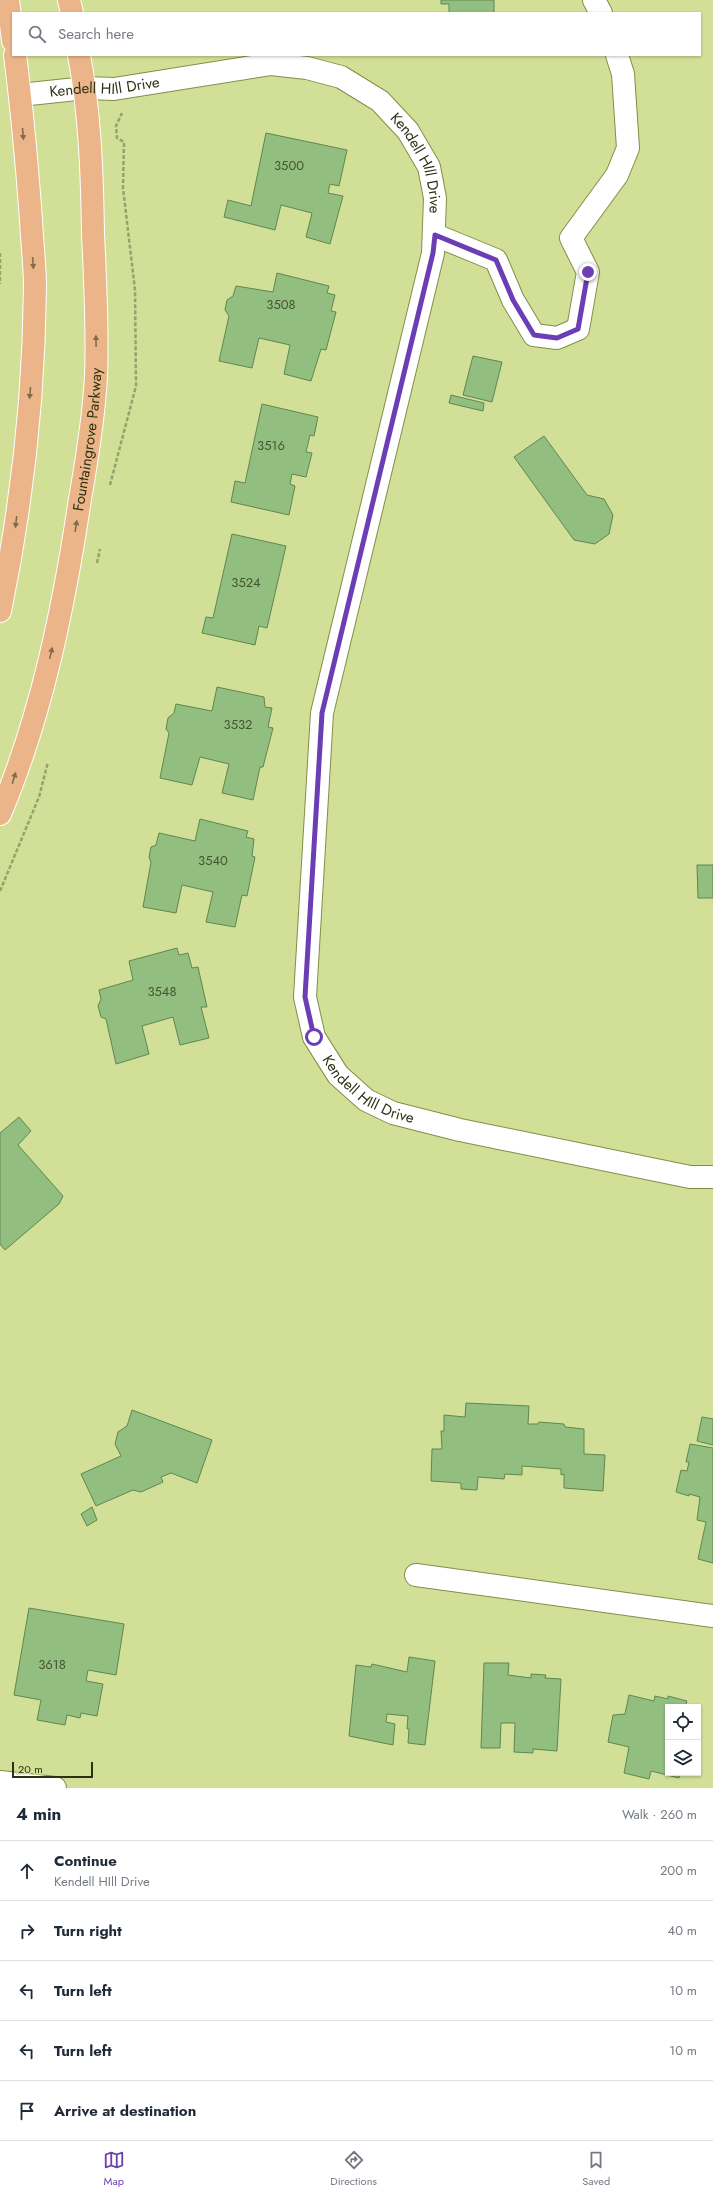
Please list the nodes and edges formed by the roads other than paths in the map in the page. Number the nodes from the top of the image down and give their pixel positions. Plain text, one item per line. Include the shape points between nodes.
1 (8, 0) edge
2 (69, 0) edge
3 (594, 0) edge
4 (72, 12) edge
5 (600, 12) edge
6 (12, 33) edge
7 (15, 56) edge
8 (79, 56) edge
9 (617, 56) edge
10 (86, 88) junction
11 (20, 95) junction
12 (435, 235) junction
13 (0, 611) edge
14 (0, 814) edge
15 (713, 1177) edge
16 (416, 1575) dead end
17 (713, 1616) edge
18 (0, 1782) edge
19 (55, 1788) edge

1 - 6 main road
2 - 4 main road
3 - 5 street
7 - 11 main road
8 - 10 main road, Fountaingrove Parkway
9 - 12 street via 623,74 628,148 617,175 571,238 588,272 578,329 557,338 534,335 513,300 496,260
10 - 11 street, Kendell HIll Drive
10 - 12 street, Kendell HIll Drive via 114,89 271,64 307,68 341,77 380,101 408,131 429,167 435,198
14 -> 10 main road, Fountaingrove Parkway via 11,788 45,680 70,567 96,376 92,175
11 -> 13 main road via 35,286 24,459 12,554
12 - 15 street, Kendell HIll Drive via 433,253 322,713 305,997 314,1037 338,1075 366,1100 393,1113 460,1130 690,1177
16 - 17 street
18 - 19 street

